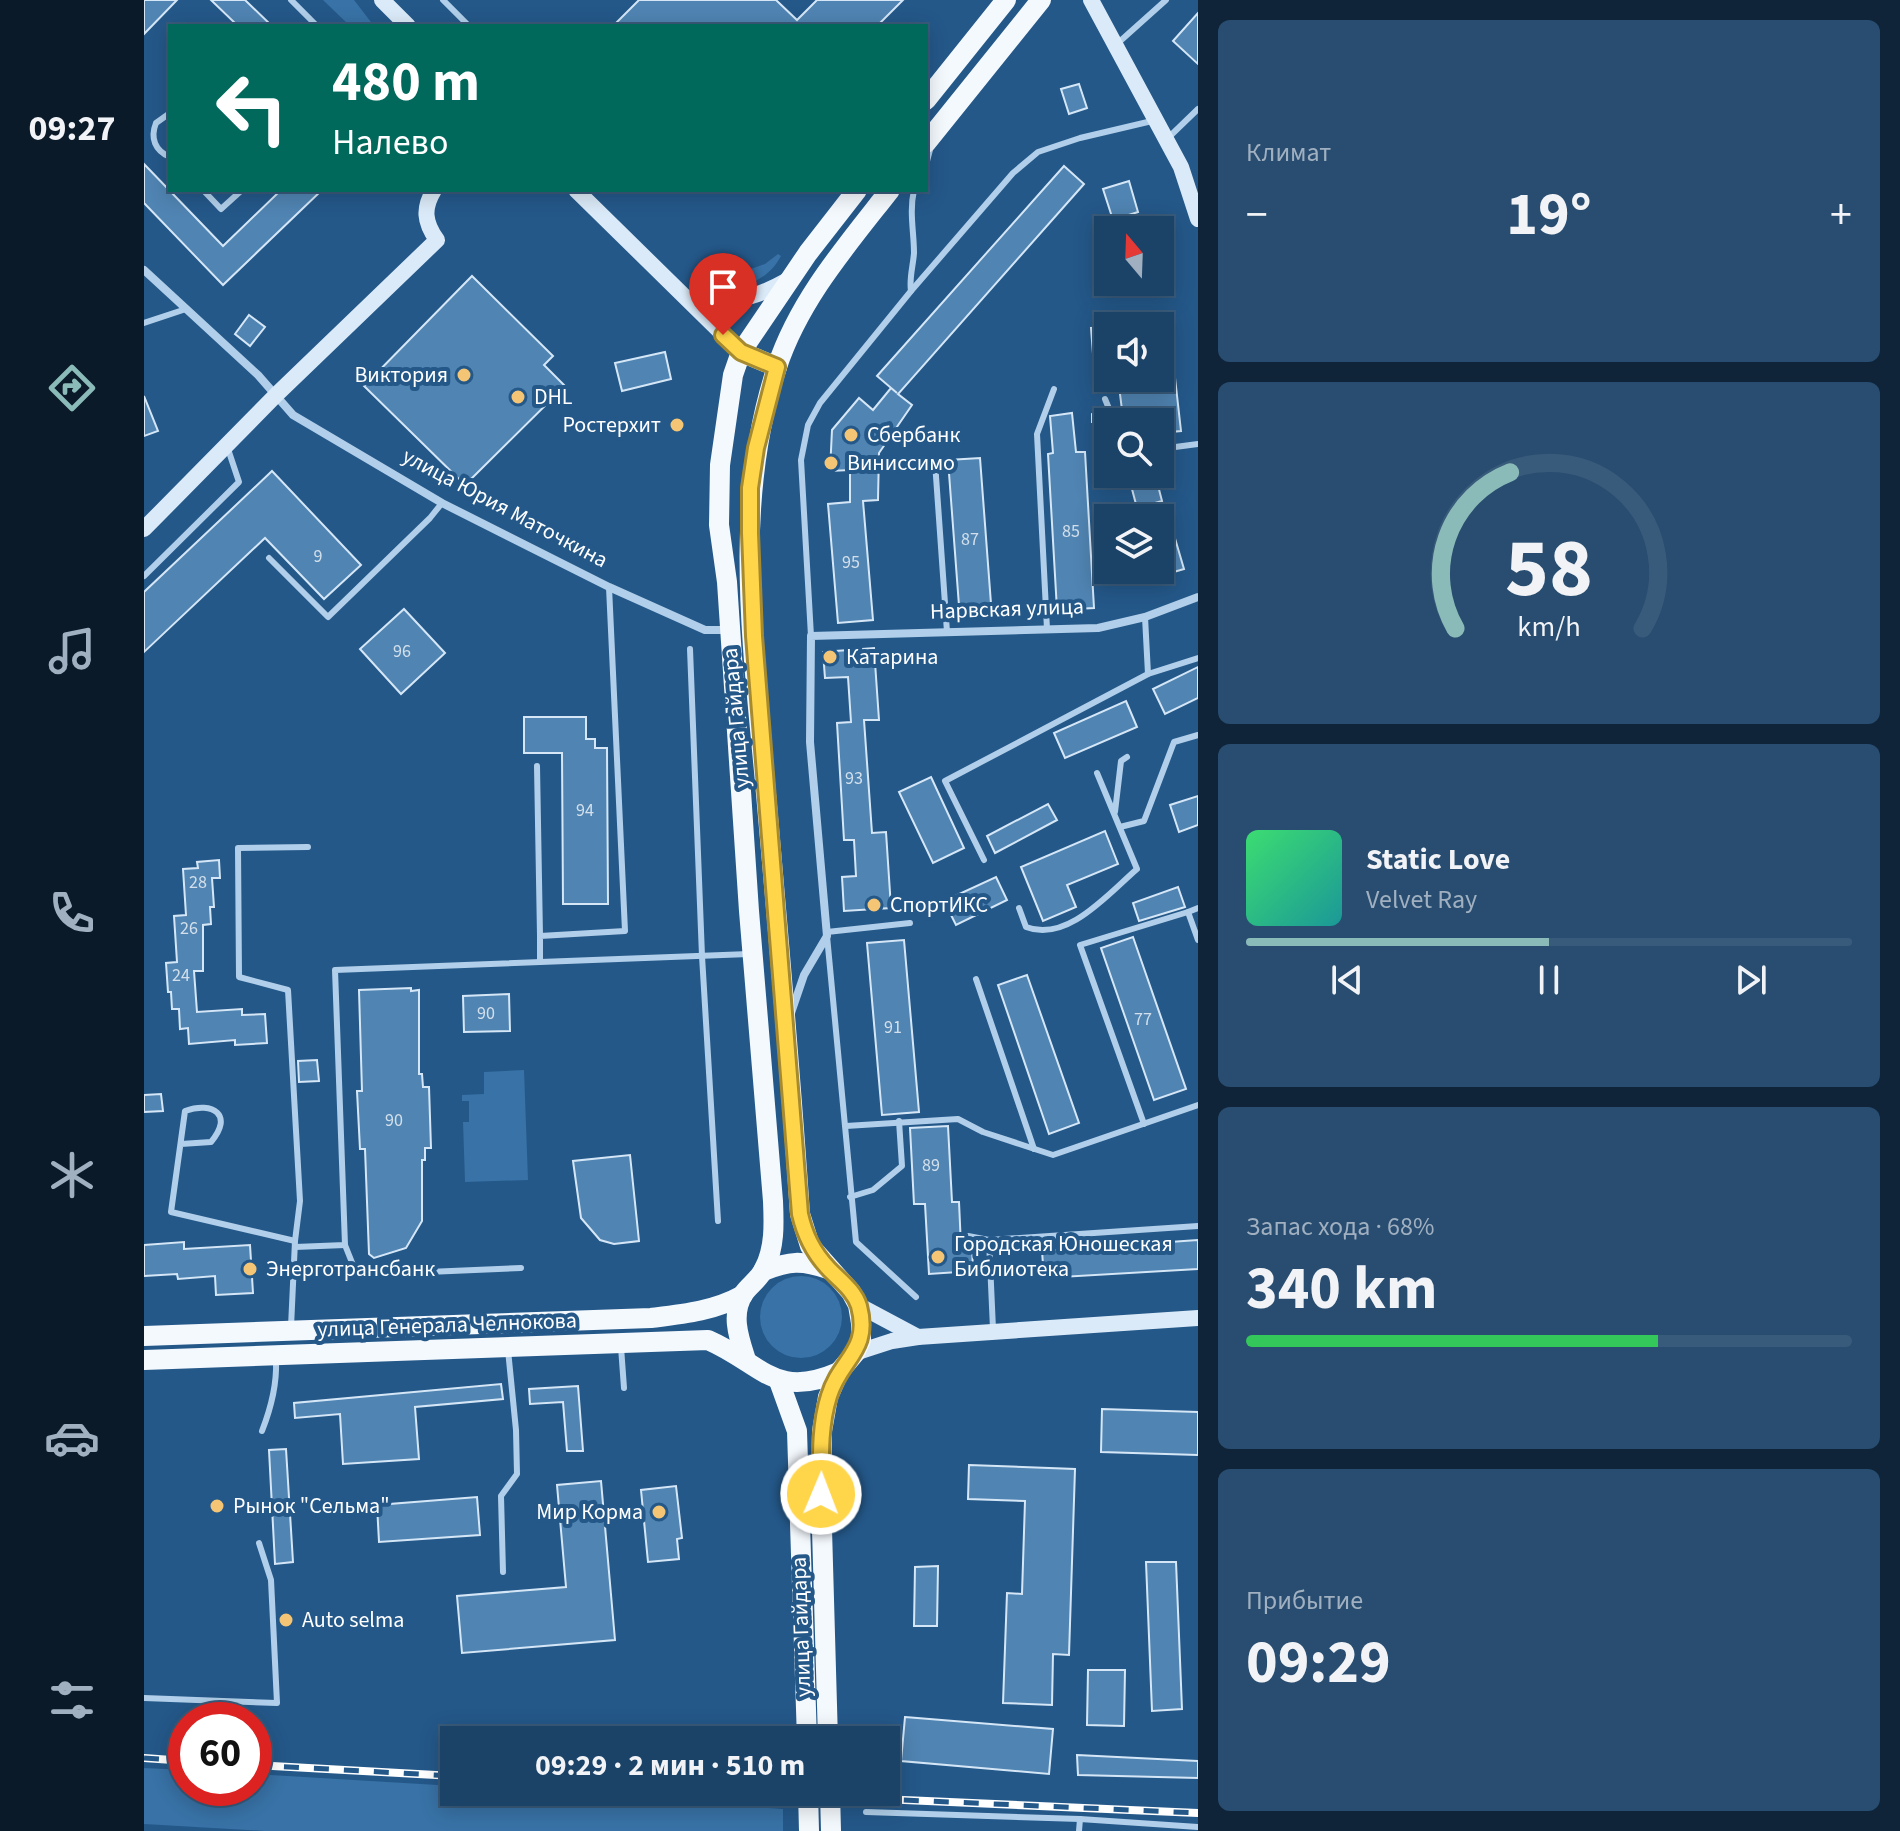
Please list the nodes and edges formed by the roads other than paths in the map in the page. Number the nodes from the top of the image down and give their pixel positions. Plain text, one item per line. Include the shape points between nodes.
1 (291, 0) edge
2 (382, 0) edge
3 (443, 0) edge
4 (1006, 0) edge
5 (1041, 0) edge
6 (1091, 0) edge
7 (1166, 0) edge
8 (315, 24) edge
9 (406, 24) edge
10 (467, 24) edge
11 (1116, 46) junction
12 (928, 98) edge
13 (1198, 109) edge
14 (168, 114) edge
15 (1156, 120) junction
16 (929, 139) edge
17 (1166, 141) junction
18 (168, 156) edge
19 (928, 161) edge
20 (205, 192) edge
21 (240, 192) edge
22 (433, 192) edge
23 (578, 192) edge
24 (855, 192) edge
25 (889, 192) edge
26 (914, 192) edge
27 (1198, 219) edge
28 (144, 270) edge
29 (789, 280) junction
30 (911, 291) junction
31 (687, 298) junction
32 (186, 309) junction
33 (144, 323) edge
34 (741, 352) junction
35 (777, 367) junction
36 (1054, 389) dead end
37 (276, 395) junction
38 (1105, 399) dead end
39 (1109, 408) edge
40 (1198, 444) edge
41 (227, 445) junction
42 (1174, 447) edge
43 (935, 462) dead end
44 (442, 503) junction
45 (144, 529) edge
46 (269, 558) dead end
47 (144, 576) edge
48 (609, 587) junction
49 (1198, 597) edge
50 (1145, 617) junction
51 (1047, 629) junction
52 (729, 630) junction
53 (947, 632) junction
54 (811, 636) junction
55 (690, 649) dead end
56 (1198, 658) edge
57 (1148, 674) junction
58 (1198, 735) edge
59 (1127, 757) dead end
60 (537, 766) dead end
61 (1097, 773) dead end
62 (1115, 815) junction
63 (1120, 827) junction
64 (308, 847) dead end
65 (984, 860) dead end
66 (1019, 908) dead end
67 (1198, 908) edge
68 (1188, 912) junction
69 (910, 923) dead end
70 (827, 934) junction
71 (540, 936) junction
72 (1198, 940) edge
73 (752, 954) junction
74 (702, 956) junction
75 (540, 962) junction
76 (976, 979) dead end
77 (785, 1033) junction
78 (1198, 1105) edge
79 (899, 1121) junction
80 (1144, 1124) junction
81 (846, 1126) junction
82 (181, 1144) junction
83 (1034, 1149) junction
84 (850, 1197) junction
85 (718, 1221) dead end
86 (1198, 1226) edge
87 (968, 1236) dead end
88 (989, 1240) junction
89 (295, 1244) junction
90 (345, 1245) junction
91 (521, 1268) dead end
92 (829, 1270) junction
93 (763, 1271) junction
94 (743, 1295) junction
95 (916, 1297) dead end
96 (858, 1305) junction
97 (1198, 1318) edge
98 (291, 1330) junction
99 (993, 1333) junction
100 (144, 1336) edge
101 (918, 1337) junction
102 (621, 1344) junction
103 (508, 1347) junction
104 (855, 1353) junction
105 (276, 1355) junction
106 (144, 1360) edge
107 (746, 1360) junction
108 (839, 1372) junction
109 (779, 1381) junction
110 (624, 1388) dead end
111 (262, 1431) dead end
112 (259, 1543) dead end
113 (503, 1572) dead end
114 (144, 1698) edge
115 (807, 1726) edge
116 (828, 1726) edge
117 (808, 1806) edge
118 (830, 1806) edge
119 (866, 1812) dead end
120 (1080, 1819) junction
121 (1198, 1827) edge
122 (809, 1831) edge
123 (831, 1831) edge
124 (1079, 1831) edge

1 - 8 lane
2 - 9 main road
3 - 10 lane
4 - 12 main road
5 - 16 main road
6 - 11 main road
7 - 11 lane
11 - 15 main road
13 - 17 lane
14 - 18 lane via 156,123 153,138
15 - 17 main road
15 - 30 lane via 1038,152 1013,173
16 - 19 lane
17 - 27 main road via 1181,167
20 - 21 lane via 221,209
22 - 37 main road via 425,205 426,220 437,240
23 - 31 main road
24 - 29 main road, улица Гайдара
25 - 35 main road, улица Гайдара via 803,308
26 - 30 lane
28 - 32 street, улица Юрия Маточкина
29 - 31 main road via 741,301
29 - 34 main road, улица Гайдара
30 - 54 lane via 808,425 801,460
31 - 34 main road
32 - 33 lane
32 - 37 street, улица Юрия Маточкина
34 - 35 main road
34 - 52 main road, улица Гайдара via 727,412 718,495
35 - 77 main road, улица Гайдара via 756,448 750,533
36 - 51 lane via 1037,434
37 - 41 main road
37 - 44 street, улица Юрия Маточкина via 293,415
38 - 39 lane
40 - 42 lane
41 - 45 main road
41 - 47 lane via 239,482
43 - 53 lane
44 - 46 lane via 328,617
44 - 48 street, улица Юрия Маточкина
48 - 52 street, улица Юрия Маточкина via 705,630
48 - 71 lane via 625,931
49 - 50 street, Нарвская улица
50 - 51 street, Нарвская улица via 1098,628
50 - 57 lane
51 - 53 street, Нарвская улица
52 - 73 main road, улица Гайдара
53 - 54 street, Нарвская улица
54 - 70 street via 810,742
55 - 74 lane
56 - 57 lane
57 - 65 lane via 945,781
58 - 63 lane via 1174,742 1144,821
59 - 62 lane via 1121,761
60 - 71 lane
61 - 62 lane
62 - 63 lane
63 - 66 lane via 1137,869 1074,922 1041,933 1026,927
64 - 89 lane via 238,848 239,977 288,990 300,1201
67 - 68 lane
68 - 72 lane
68 - 80 lane via 1080,945
69 - 70 lane
70 - 77 street via 804,975
70 - 81 lane
71 - 75 lane
73 - 74 lane
73 - 93 main road, улица Гайдара via 773,1201 774,1231
74 - 75 lane
74 - 85 lane
75 - 90 lane via 335,970
76 - 83 lane
77 - 92 main road, улица Гайдара via 800,1214 810,1246
78 - 80 lane
79 - 81 lane
79 - 83 lane via 958,1119
79 - 84 lane via 902,1166 873,1190
80 - 83 lane via 1053,1155
81 - 84 lane
82 - 82 lane via 185,1111 198,1106 219,1113 221,1124 211,1142
82 - 89 lane via 171,1212
84 - 95 lane via 856,1242
86 - 88 lane
87 - 88 lane
88 - 99 lane
89 - 90 lane
89 - 98 lane
90 - 91 lane via 357,1275
92 - 93 main road via 787,1262
92 - 96 main road, улица Гайдара
93 - 94 main road, улица Гайдара
94 - 98 main road, улица Генерала Челнокова via 706,1311 651,1318
94 - 107 main road via 736,1312
96 - 101 main road
96 - 104 main road via 861,1340
97 - 99 main road
98 - 100 main road, улица Генерала Челнокова
99 - 101 main road
101 - 104 main road
102 - 103 main road, улица Генерала Челнокова
102 - 107 main road, улица Генерала Челнокова via 708,1340
102 - 110 lane
103 - 105 main road, улица Генерала Челнокова
103 - 113 lane via 517,1474 501,1496
104 - 108 main road, улица Гайдара
105 - 106 main road, улица Генерала Челнокова
105 - 111 lane via 277,1378
107 - 109 main road
108 - 109 main road via 816,1382
108 - 116 main road, улица Гайдара via 822,1431
109 - 115 main road, улица Гайдара via 797,1431
112 - 114 lane via 271,1580 277,1703
117 - 122 main road, bridge
118 - 123 main road, bridge
119 - 120 lane
120 - 121 lane
120 - 124 lane

